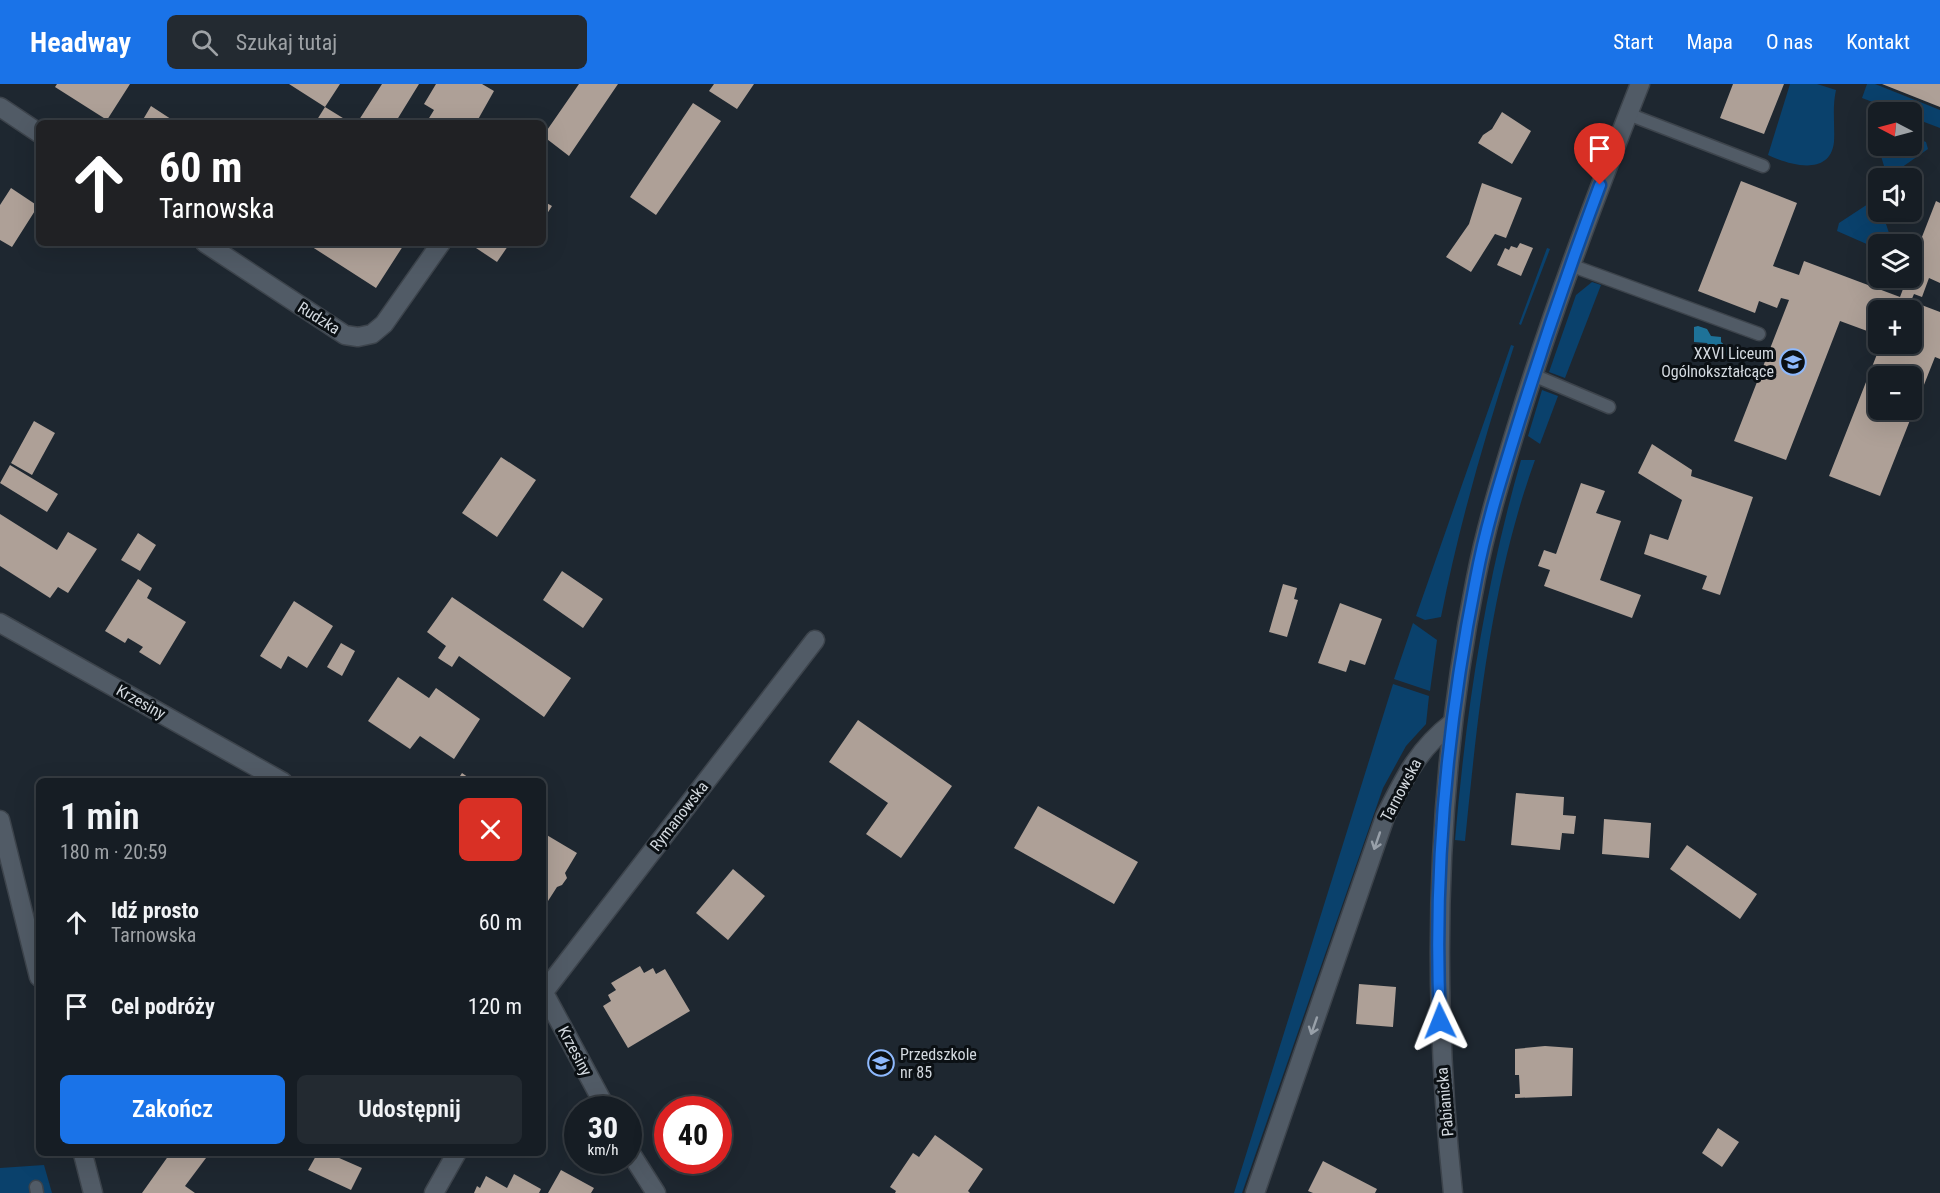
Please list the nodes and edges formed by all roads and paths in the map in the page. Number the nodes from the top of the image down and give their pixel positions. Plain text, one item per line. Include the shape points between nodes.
1 (1640, 84) edge
2 (0, 107) edge
3 (1628, 114) junction
4 (36, 131) edge
5 (1763, 166) dead end
6 (210, 246) edge
7 (439, 246) edge
8 (1570, 265) junction
9 (1759, 334) dead end
10 (1533, 375) junction
11 (1609, 406) dead end
12 (0, 623) edge
13 (815, 640) dead end
14 (1452, 723) junction
15 (276, 778) edge
16 (0, 820) edge
17 (36, 965) edge
18 (546, 988) edge
19 (546, 998) edge
20 (599, 1096) edge
21 (84, 1156) edge
22 (455, 1156) edge
23 (642, 1171) edge
24 (93, 1193) edge
25 (435, 1193) edge
26 (656, 1193) edge
27 (1255, 1193) edge
28 (1453, 1193) edge

1 - 3 street
2 - 4 street
3 - 5 lane
3 - 8 street
6 - 7 street, Rudzka via 332,327 358,337 372,334 384,324
8 - 9 lane
8 - 10 street
10 - 11 lane
10 - 14 street via 1476,578
12 - 15 street, Krzesiny
13 - 18 street, Rymanowska
14 -> 27 street, Tarnowska via 1430,741 1409,768 1385,817
14 - 28 street, Pabianicka via 1438,899 1443,1088
16 - 17 street
19 - 20 street, Krzesiny
21 - 24 street
22 - 25 street
23 - 26 street

